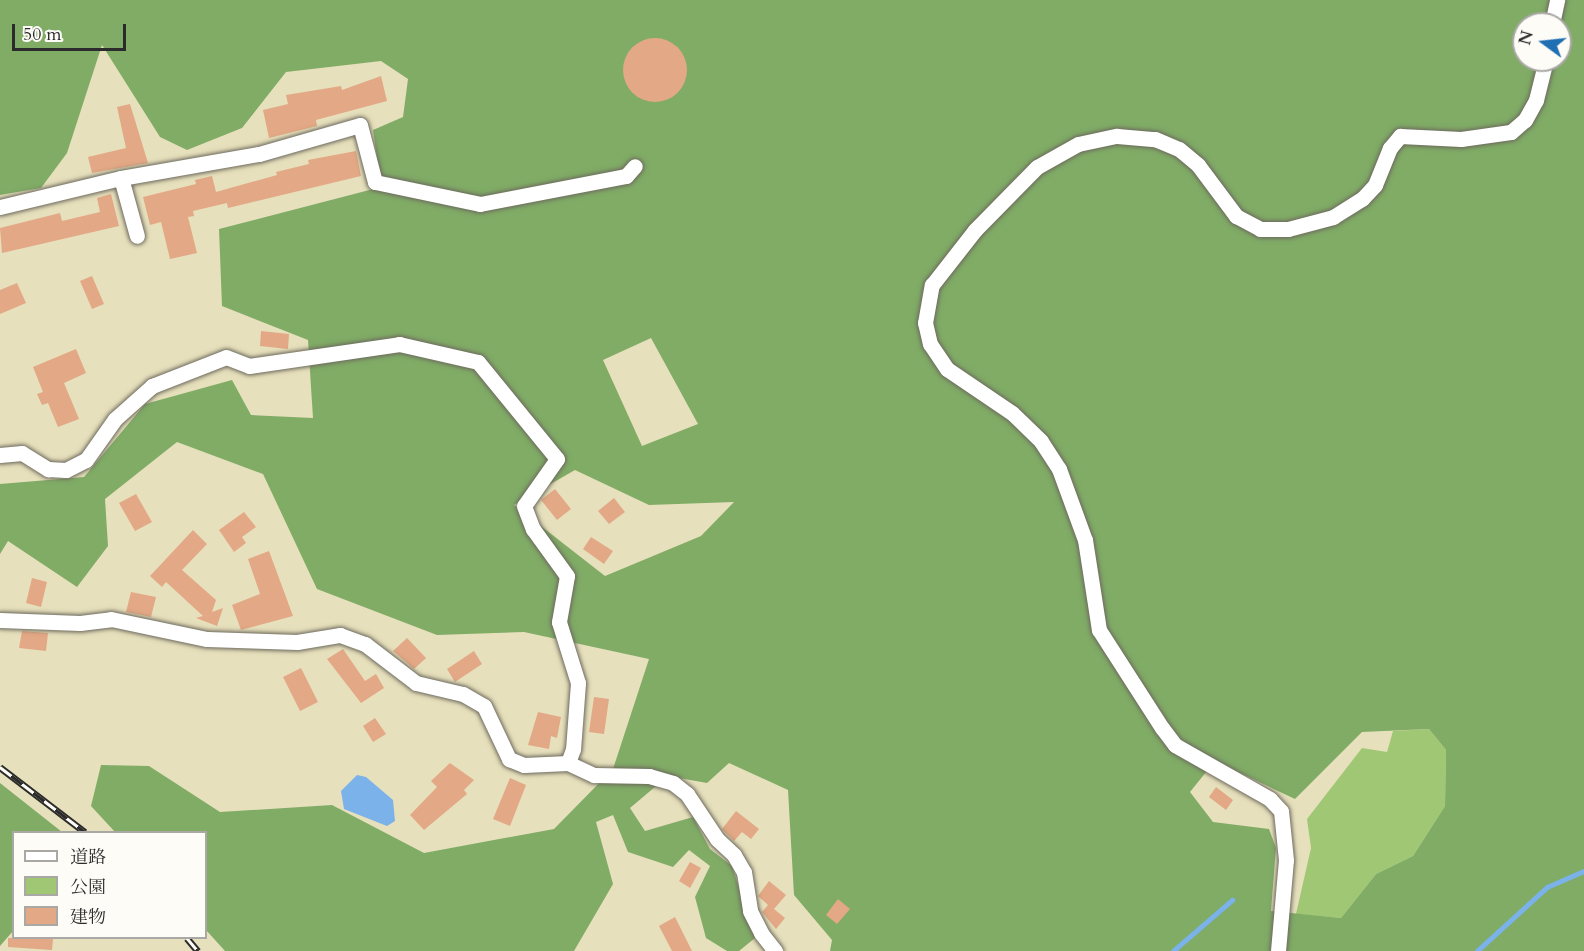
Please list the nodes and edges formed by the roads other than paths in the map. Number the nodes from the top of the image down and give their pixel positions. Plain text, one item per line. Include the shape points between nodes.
1 (1543, 72) edge
2 (635, 166) dead end
3 (121, 178) junction
4 (0, 207) edge
5 (137, 236) dead end
6 (0, 455) edge
7 (0, 620) edge
8 (568, 763) junction
9 (775, 951) edge
10 (1278, 951) edge

1 - 10 street via 1536,100 1525,120 1511,132 1461,139 1400,136 1390,148 1375,184 1362,199 1333,218 1288,229 1260,228 1236,216 1198,165 1179,149 1155,139 1117,136 1078,144 1037,167 975,230 932,285 925,323 930,344 948,369 1011,412 1041,441 1059,470 1084,540 1099,630 1161,728 1175,745 1270,799 1281,811 1286,860
2 - 3 street via 626,176 480,204 375,182 360,125 259,154
3 - 4 street
3 - 5 street
6 - 8 street via 22,453 48,469 66,470 86,460 115,419 152,386 226,357 249,366 399,344 478,362 556,459 524,506 533,529 567,576 559,621 578,683 573,749
7 - 8 street via 80,623 111,619 207,639 267,643 340,635 365,644 416,683 463,694 484,706 509,759 524,765
8 - 9 street via 594,776 649,776 673,783 687,794 744,872 750,911 760,933

